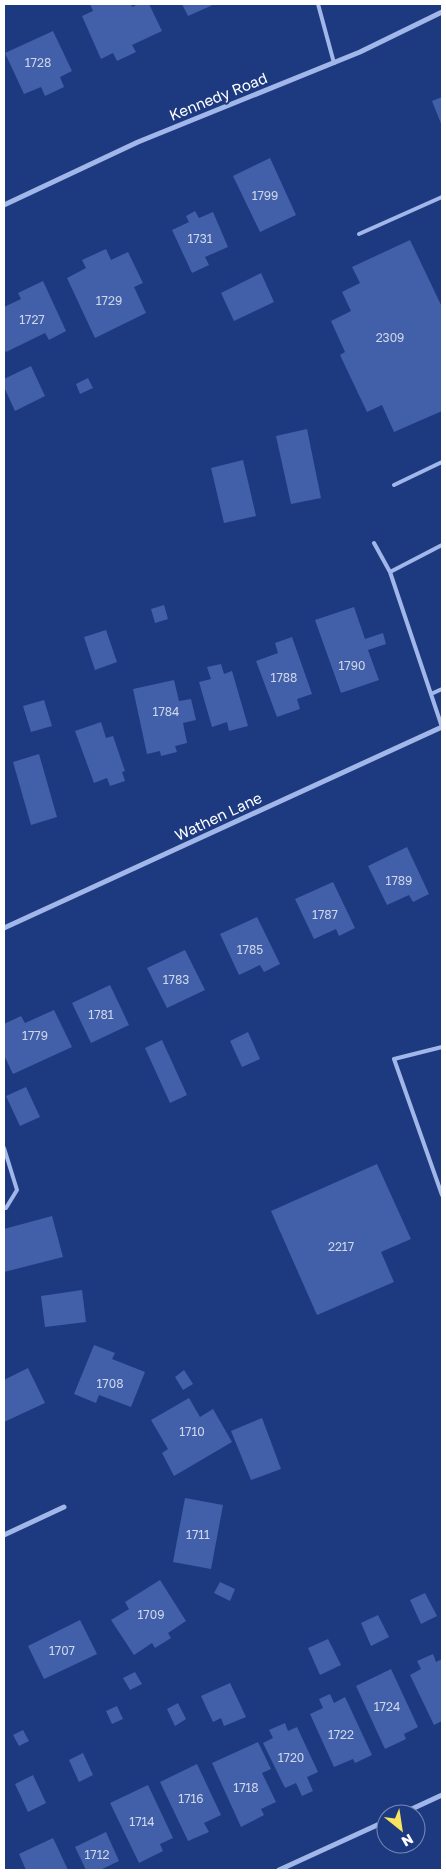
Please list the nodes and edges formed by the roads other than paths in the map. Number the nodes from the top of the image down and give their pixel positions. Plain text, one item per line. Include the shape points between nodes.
1 (318, 4) edge
2 (442, 12) edge
3 (334, 62) junction
4 (442, 197) edge
5 (4, 205) edge
6 (359, 234) dead end
7 (442, 462) edge
8 (394, 485) dead end
9 (374, 543) dead end
10 (442, 545) edge
11 (390, 572) junction
12 (442, 689) edge
13 (431, 694) junction
14 (442, 727) edge
15 (4, 928) edge
16 (442, 1046) edge
17 (4, 1148) edge
18 (442, 1195) edge
19 (4, 1208) edge
20 (64, 1507) dead end
21 (4, 1535) edge
22 (442, 1795) edge
23 (423, 1804) edge
24 (376, 1826) edge
25 (279, 1870) edge

1 - 3 lane
2 - 3 street, Kennedy Road
3 - 5 street, Kennedy Road via 138,142
4 - 6 lane
7 - 8 lane
9 - 11 lane
10 - 11 lane
11 - 13 lane
12 - 13 lane
13 - 14 lane
14 - 15 street, Wathen Lane
16 - 18 lane via 394,1059
17 - 19 lane via 17,1190
20 - 21 street
22 - 23 street
24 - 25 street

